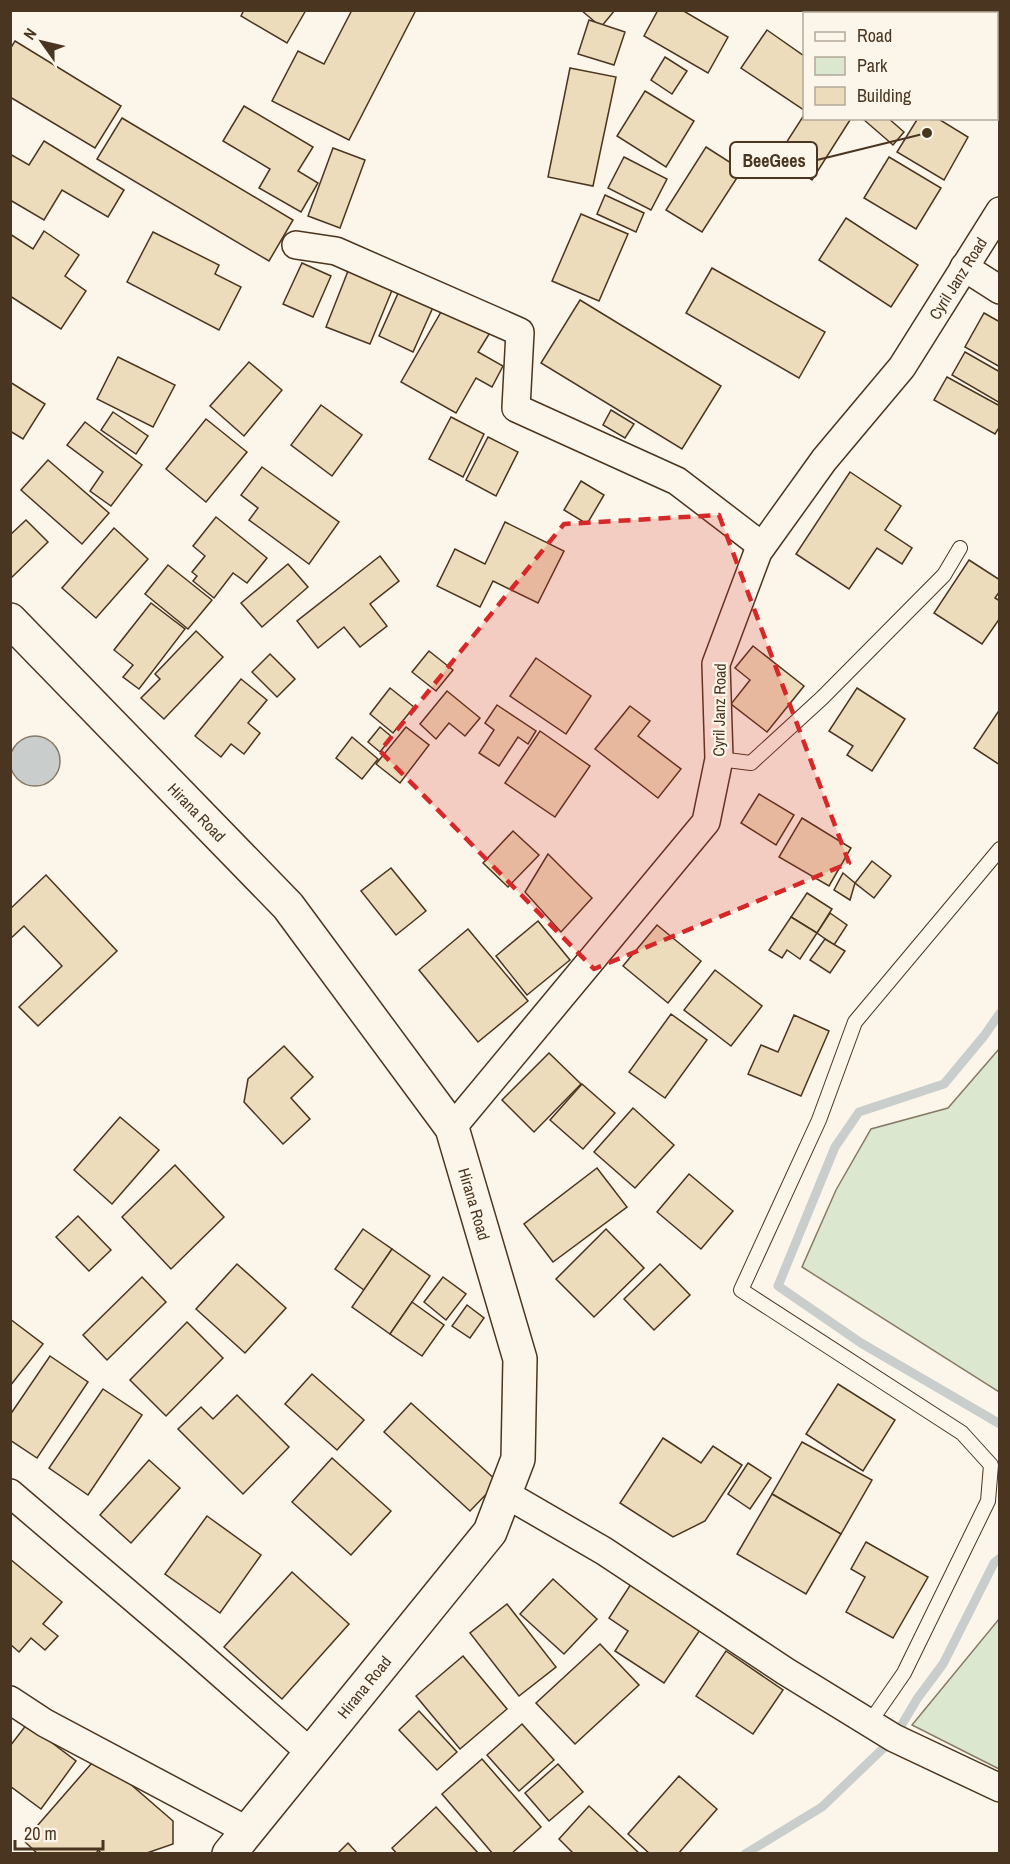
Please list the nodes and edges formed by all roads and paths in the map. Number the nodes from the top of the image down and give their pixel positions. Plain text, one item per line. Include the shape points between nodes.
1 (999, 212) edge
2 (296, 245) dead end
3 (964, 267) junction
4 (999, 290) edge
5 (762, 546) junction
6 (960, 548) dead end
7 (10, 620) edge
8 (719, 759) junction
9 (999, 849) edge
10 (452, 1128) junction
11 (10, 1493) edge
12 (504, 1494) junction
13 (10, 1700) edge
14 (870, 1722) junction
15 (311, 1753) junction
16 (999, 1788) edge
17 (239, 1842) edge

1 - 3 street, Cyril Janz Road
2 - 5 street via 336,251 520,332 516,408 677,481
3 - 4 street
3 - 5 street, Cyril Janz Road via 902,367 824,460
5 - 8 street, Cyril Janz Road via 716,664
6 - 8 lane via 944,575 751,763
7 - 10 street, Hirana Road via 288,906
8 - 10 street, Cyril Janz Road via 706,822
9 - 14 lane via 855,1022 819,1120 741,1290 962,1433 991,1465 988,1502 904,1673
10 - 12 street, Hirana Road via 520,1359 518,1459
11 - 15 street
12 - 14 street via 604,1551 785,1671
12 - 15 street, Hirana Road via 490,1532
13 - 17 street
14 - 16 street via 894,1738
15 - 17 street, Hirana Road

